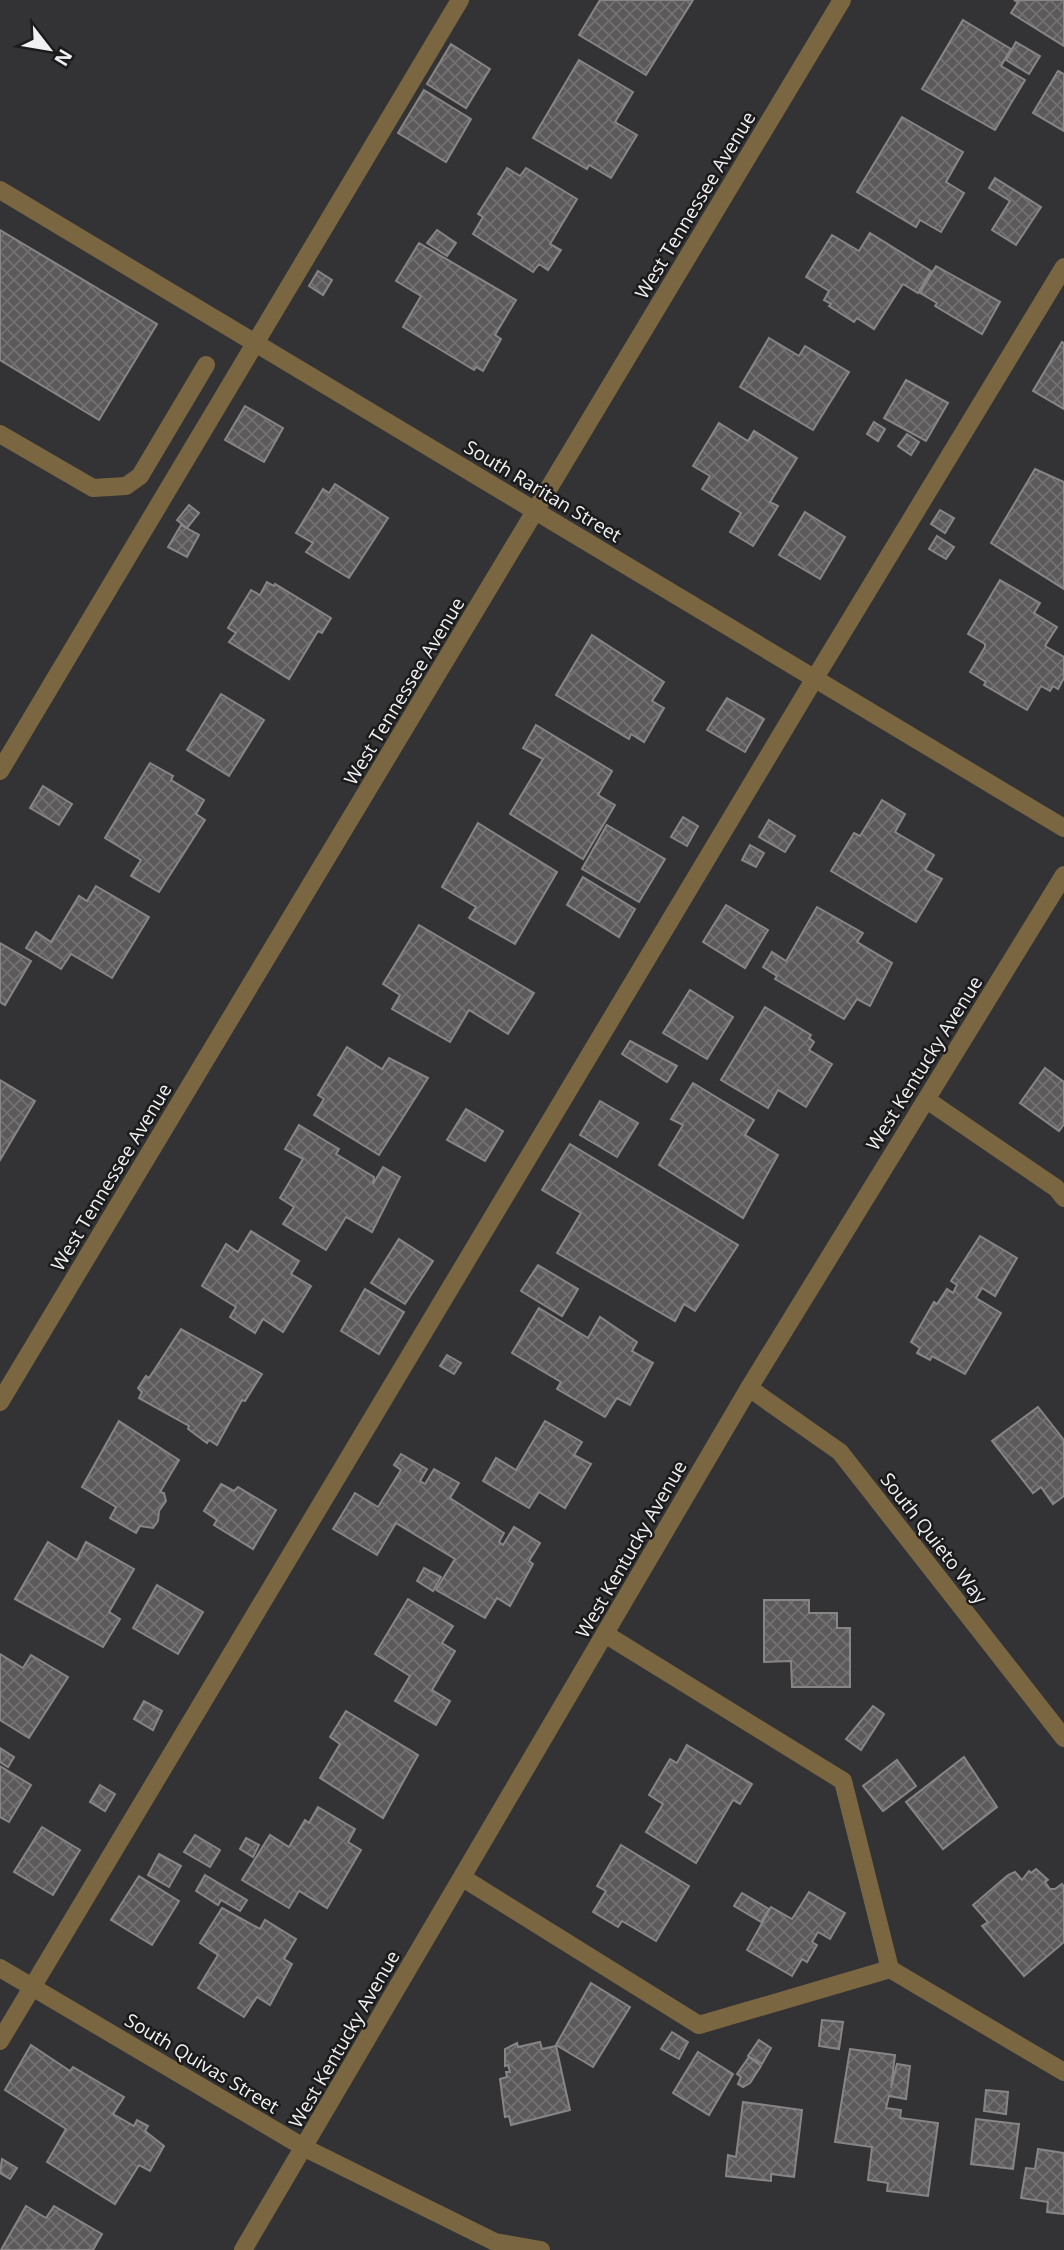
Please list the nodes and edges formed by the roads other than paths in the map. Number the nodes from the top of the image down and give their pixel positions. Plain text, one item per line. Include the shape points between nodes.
1 (460, 0) edge
2 (842, 0) edge
3 (0, 190) edge
4 (1064, 267) edge
5 (257, 344) junction
6 (206, 366) dead end
7 (0, 434) edge
8 (140, 476) junction
9 (167, 492) junction
10 (537, 511) junction
11 (815, 678) junction
12 (0, 771) edge
13 (1064, 828) edge
14 (1064, 876) edge
15 (926, 1100) junction
16 (1064, 1198) edge
17 (749, 1388) junction
18 (0, 1402) edge
19 (605, 1634) junction
20 (1064, 1738) edge
21 (463, 1878) junction
22 (0, 1968) edge
23 (890, 1969) junction
24 (32, 1987) junction
25 (0, 2041) edge
26 (1064, 2073) edge
27 (305, 2148) junction
28 (243, 2250) edge
29 (541, 2250) edge

1 - 5 street
2 - 10 street, West Tennessee Avenue
3 - 5 street, South Raritan Street
4 - 11 street
5 - 9 street
5 - 10 street, South Raritan Street
6 - 8 street
7 - 8 street via 93,488 126,486
8 - 9 street
9 - 12 street
10 - 11 street, South Raritan Street
10 - 18 street, West Tennessee Avenue
11 - 13 street, South Raritan Street
11 - 24 street
14 - 15 street, West Kentucky Avenue
15 - 16 street via 1056,1188
15 - 17 street, West Kentucky Avenue
17 - 19 street, West Kentucky Avenue
17 - 20 street, South Quieto Way via 840,1452
19 - 21 street, West Kentucky Avenue
19 - 23 street via 842,1781
21 - 23 street via 699,2025
21 - 27 street, West Kentucky Avenue
22 - 24 street, South Quivas Street
23 - 26 street
24 - 25 street
24 - 27 street, South Quivas Street
27 - 28 street, West Kentucky Avenue
27 - 29 street, South Quivas Street via 495,2242

